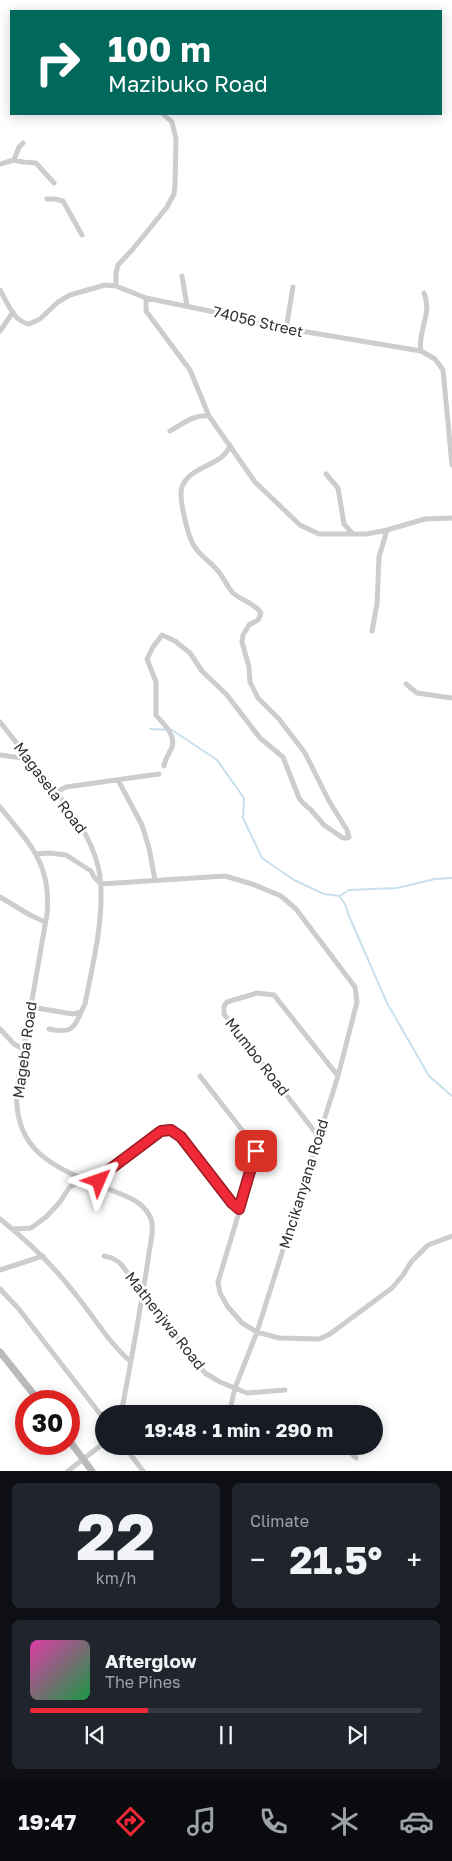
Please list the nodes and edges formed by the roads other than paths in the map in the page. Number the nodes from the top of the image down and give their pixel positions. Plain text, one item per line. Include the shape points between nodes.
1 (165, 115) edge
2 (23, 143) dead end
3 (14, 160) junction
4 (0, 164) edge
5 (54, 183) dead end
6 (47, 199) dead end
7 (82, 235) dead end
8 (182, 276) dead end
9 (116, 286) junction
10 (293, 287) dead end
11 (0, 290) edge
12 (424, 293) dead end
13 (146, 298) junction
14 (187, 306) junction
15 (13, 312) junction
16 (286, 329) junction
17 (0, 331) edge
18 (421, 351) junction
19 (210, 416) junction
20 (170, 431) dead end
21 (230, 445) junction
22 (452, 465) edge
23 (326, 474) dead end
24 (452, 518) edge
25 (386, 530) junction
26 (354, 534) junction
27 (372, 632) dead end
28 (406, 684) dead end
29 (452, 698) edge
30 (0, 722) edge
31 (0, 755) edge
32 (30, 759) junction
33 (164, 766) dead end
34 (159, 774) dead end
35 (118, 780) junction
36 (56, 792) junction
37 (1, 809) edge
38 (36, 854) junction
39 (155, 880) junction
40 (101, 884) junction
41 (0, 897) edge
42 (46, 922) junction
43 (31, 1007) junction
44 (81, 1012) junction
45 (49, 1029) dead end
46 (0, 1030) edge
47 (23, 1049) junction
48 (200, 1076) dead end
49 (338, 1076) junction
50 (318, 1136) junction
51 (79, 1177) junction
52 (97, 1184) junction
53 (239, 1209) junction
54 (0, 1219) edge
55 (13, 1229) junction
56 (452, 1236) edge
57 (43, 1256) junction
58 (104, 1256) dead end
59 (0, 1270) edge
60 (0, 1288) edge
61 (142, 1292) junction
62 (257, 1332) junction
63 (0, 1352) edge
64 (130, 1361) junction
65 (235, 1388) junction
66 (30, 1390) edge
67 (285, 1390) dead end
68 (123, 1405) edge
69 (231, 1405) edge
70 (95, 1408) edge
71 (95, 1450) edge
72 (80, 1455) edge
73 (131, 1455) edge
74 (353, 1455) edge
75 (356, 1458) dead end
76 (83, 1459) junction
77 (68, 1471) edge
78 (92, 1471) edge
79 (143, 1471) edge

1 - 9 street via 172,122 176,139 174,194 167,207 118,265
2 - 3 street
3 - 4 street
3 - 5 street via 36,162
6 - 7 street via 63,201
8 - 14 street
9 - 13 street, 74056 Street
9 - 15 street, 74056 Street via 94,287 70,295 29,324 19,320
10 - 16 street
11 - 15 street
12 - 18 street via 428,309 420,341
13 - 14 street, 74056 Street
13 - 19 street via 146,311 190,370
14 - 16 street, 74056 Street
15 - 17 street
16 - 18 street, 74056 Street
18 - 22 street, 74056 Street via 436,359 443,370
19 - 20 street via 198,416
19 - 21 street
21 - 26 street via 255,482 300,525 319,534
21 - 33 street via 225,455 187,478 181,488 191,540 231,591 256,606 261,613 243,635 250,682 261,701 305,753 349,837 343,838 324,825 299,798 283,757 260,738 190,653 175,640 162,635 147,659 156,682 156,715 170,732 172,746
23 - 26 street via 338,488 344,524
24 - 25 street via 425,518
25 - 26 street
25 - 27 street via 379,557
28 - 29 street via 417,693
30 - 32 street, Magasela Road
31 - 32 street
32 - 36 street, Magasela Road
34 - 35 street
35 - 36 street via 66,787
35 - 39 street via 142,825
36 - 40 street, Magasela Road via 93,848
37 - 38 street, Mageba Road
38 - 40 street via 66,855 90,870
38 - 42 street, Mageba Road via 47,882
39 - 40 street, Mncikanyana Road
39 - 49 street, Mncikanyana Road via 232,877 291,903 356,987 357,1002
40 - 44 street, Magasela Road via 100,920
41 - 42 street
42 - 43 street, Mageba Road
43 - 44 street via 73,1014
43 - 47 street, Mageba Road
44 - 45 street, Magasela Road via 65,1032
46 - 47 street
47 - 51 street, Mageba Road via 16,1097 28,1140 46,1160
48 - 53 street via 256,1148
49 - 50 street, Mncikanyana Road
49 - 50 street, Mumbo Road via 274,994 257,993 227,1002 224,1006 224,1014
50 - 62 street, Mncikanyana Road
51 - 52 street, Mageba Road
51 - 55 street via 46,1217 31,1228
52 - 53 street via 109,1170 161,1131 171,1130 181,1137
52 - 61 street, Mageba Road via 137,1201 152,1220
53 - 62 street via 219,1288 222,1298 238,1318
54 - 55 street
55 - 57 street
56 - 62 street via 423,1249 392,1288 322,1338 286,1338
57 - 59 street
57 - 64 street
58 - 61 street, Mathenjwa Road via 120,1264
60 - 70 street
61 - 64 street, Mageba Road
61 - 65 street, Mathenjwa Road via 201,1369
62 - 65 street, Mncikanyana Road
63 - 66 street
64 - 68 street, Mageba Road
65 - 67 street, Mathenjwa Road via 247,1393
65 - 69 street, Mncikanyana Road
71 - 76 street
72 - 76 street
73 - 79 street
74 - 75 street
76 - 77 street
76 - 78 street

